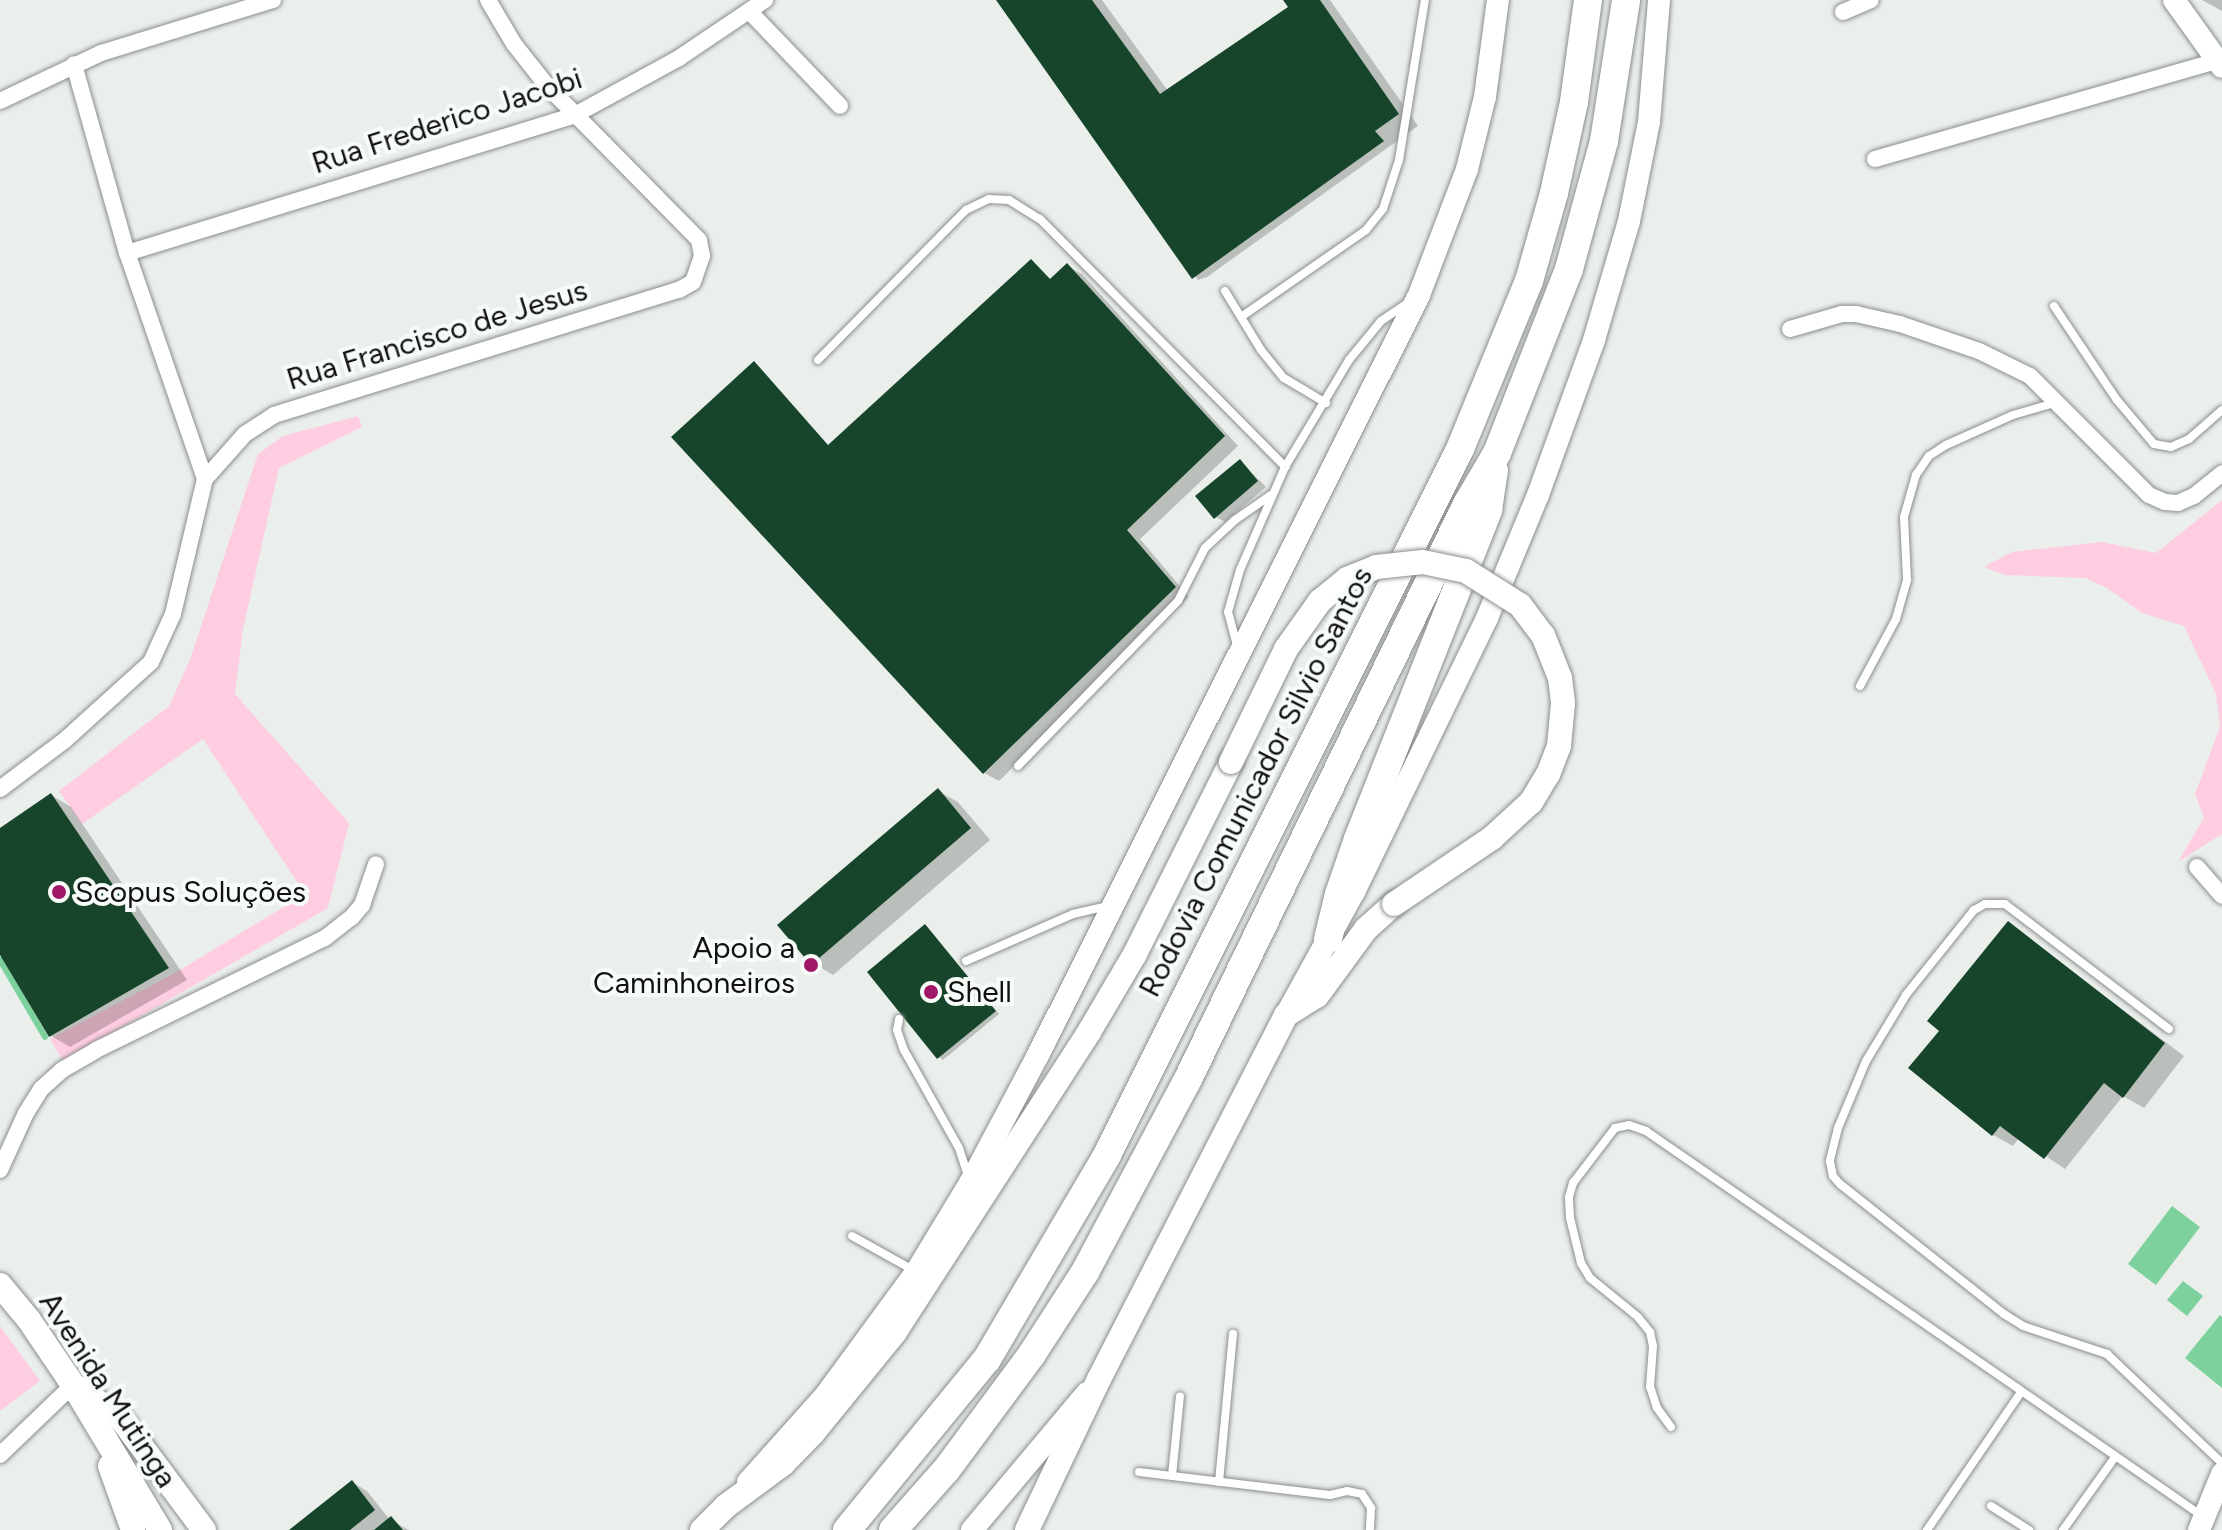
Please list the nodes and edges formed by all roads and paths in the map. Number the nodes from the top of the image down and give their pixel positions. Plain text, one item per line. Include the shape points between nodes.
1 (273, 0) edge
2 (488, 0) edge
3 (765, 0) edge
4 (1425, 0) edge
5 (1498, 0) edge
6 (1588, 0) edge
7 (1626, 0) edge
8 (1659, 0) edge
9 (1871, 0) edge
10 (2174, 0) edge
11 (750, 12) junction
12 (1843, 12) dead end
13 (74, 64) junction
14 (2220, 64) edge
15 (0, 101) edge
16 (840, 106) dead end
17 (575, 115) junction
18 (1875, 159) dead end
19 (127, 253) junction
20 (1225, 291) dead end
21 (1419, 295) junction
22 (2054, 306) dead end
23 (1241, 317) junction
24 (1790, 329) dead end
25 (818, 360) dead end
26 (2059, 402) junction
27 (1326, 403) junction
28 (2222, 410) edge
29 (1497, 453) junction
30 (1285, 467) junction
31 (2222, 473) edge
32 (205, 479) junction
33 (1272, 494) junction
34 (1240, 656) junction
35 (1860, 686) dead end
36 (1018, 766) dead end
37 (0, 789) edge
38 (376, 864) dead end
39 (2197, 867) dead end
40 (2222, 896) edge
41 (1113, 905) junction
42 (1328, 939) junction
43 (966, 961) dead end
44 (1286, 1015) junction
45 (899, 1019) dead end
46 (2169, 1029) dead end
47 (0, 1170) edge
48 (970, 1183) junction
49 (852, 1236) dead end
50 (916, 1272) junction
51 (0, 1285) edge
52 (1233, 1334) dead end
53 (1099, 1379) junction
54 (73, 1385) junction
55 (2021, 1392) junction
56 (1180, 1396) dead end
57 (1671, 1427) dead end
58 (1066, 1450) junction
59 (0, 1455) edge
60 (2115, 1457) junction
61 (151, 1459) junction
62 (2222, 1463) edge
63 (1139, 1472) dead end
64 (117, 1474) junction
65 (2222, 1474) edge
66 (1172, 1476) junction
67 (1219, 1482) junction
68 (726, 1506) junction
69 (1991, 1506) dead end
70 (2201, 1523) edge
71 (133, 1530) edge
72 (160, 1530) edge
73 (204, 1530) edge
74 (702, 1530) edge
75 (847, 1530) edge
76 (893, 1530) edge
77 (972, 1530) edge
78 (1013, 1530) edge
79 (1027, 1530) edge
80 (1370, 1530) edge
81 (1927, 1530) edge
82 (2029, 1530) edge
83 (2063, 1530) edge

1 - 13 street
2 - 17 street via 514,44
3 - 11 street, Rua Frederico Jacobi
4 - 23 lane via 1399,160 1383,209 1366,230
5 - 21 main road via 1485,97 1467,169
6 - 75 highway, Rodovia Comunicador Silvio Santos via 1574,102 1529,281 1460,449 1107,1155 987,1359
7 - 29 highway via 1604,141 1569,269
8 - 42 main road via 1649,122 1629,221 1594,340 1487,618
9 - 12 street
10 - 14 main road
11 - 16 street
11 - 17 street, Rua Frederico Jacobi
13 - 15 street
13 - 19 street
14 - 18 street
17 - 19 street, Rua Frederico Jacobi
17 - 32 street, Rua Francisco de Jesus via 699,240 702,256 693,282 274,415 245,434
19 - 32 street
20 - 23 lane
21 - 27 lane via 1381,321 1349,360
21 - 34 main road
22 - 28 lane via 2117,400 2154,444 2171,447 2189,439
23 - 27 lane via 1284,378
24 - 26 street via 1842,314 1900,324 1979,351 2030,376
25 - 30 lane via 966,210 989,199 1009,200 1040,219
26 - 31 street via 2149,495 2178,503
26 - 35 lane via 2013,415 1929,456 1916,475 1904,517 1907,580 1896,619
27 - 30 lane
29 - 42 highway via 1488,510 1358,839
29 - 76 highway via 1467,504 1188,1079 1085,1272 947,1469
30 - 33 lane
32 - 37 street via 173,614 151,662 65,740
33 - 34 lane via 1228,612
33 - 36 lane via 1205,548 1178,601
34 - 41 main road
38 - 47 street via 362,905 325,938 62,1070 26,1113
39 - 40 street
41 - 43 lane via 1073,914
41 - 48 main road
42 - 44 main road
44 - 53 main road
44 - 68 main road, bridge via 1317,996 1366,929 1394,904 1492,838 1531,802 1548,774 1559,746 1563,703 1560,678 1543,635 1520,605 1466,571 1423,562 1376,567 1347,579 1320,601 1286,649 1135,954 1054,1091 856,1385 783,1464
45 - 48 lane via 904,1050 959,1148
46 - 62 lane via 2005,904 1985,904 1974,910 1906,995 1866,1061 1830,1161 1840,1184 2004,1314 2023,1326 2107,1354
48 - 50 main road
49 - 50 lane
50 - 68 main road via 825,1396
51 - 54 main road, Avenida Mutinga
52 - 67 lane
53 - 58 main road
53 - 77 main road
54 - 59 street
54 - 61 main road via 119,1416
54 - 64 main road, Avenida Mutinga
55 - 57 lane via 1646,1131 1629,1125 1615,1128 1573,1183 1570,1218 1590,1278 1650,1332 1650,1387
55 - 60 lane
55 - 81 lane
56 - 66 lane
58 - 78 main road
58 - 79 main road
60 - 70 lane
60 - 83 lane
61 - 64 main road via 134,1461
61 - 73 main road
63 - 66 lane
64 - 71 main road
64 - 72 main road, Avenida Mutinga
65 - 70 main road
66 - 67 lane
67 - 80 lane via 1362,1494 1371,1508
68 - 74 main road
69 - 82 lane

